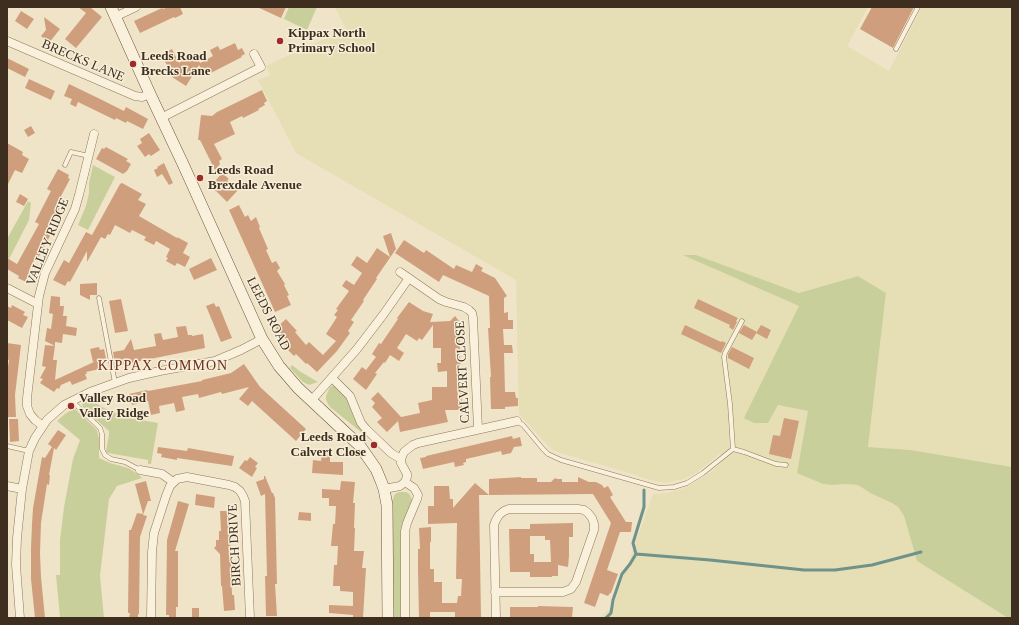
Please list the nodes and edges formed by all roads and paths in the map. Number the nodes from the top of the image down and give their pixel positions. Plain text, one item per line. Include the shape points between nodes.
1 (136, 7) edge
2 (918, 7) edge
3 (113, 12) edge
4 (7, 41) edge
5 (896, 49) dead end
6 (254, 54) dead end
7 (150, 94) junction
8 (161, 118) junction
9 (94, 134) dead end
10 (89, 156) junction
11 (64, 166) dead end
12 (400, 272) dead end
13 (409, 278) junction
14 (7, 288) edge
15 (100, 298) dead end
16 (38, 304) junction
17 (742, 321) dead end
18 (262, 339) junction
19 (332, 378) junction
20 (115, 383) junction
21 (72, 401) junction
22 (310, 401) junction
23 (517, 421) joint
24 (43, 426) junction
25 (478, 429) junction
26 (7, 446) edge
27 (733, 449) junction
28 (29, 451) junction
29 (401, 459) junction
30 (786, 465) dead end
31 (140, 470) joint
32 (173, 482) junction
33 (405, 482) junction
34 (7, 486) edge
35 (384, 489) junction
36 (22, 490) junction
37 (495, 592) junction
38 (20, 618) edge
39 (151, 618) edge
40 (250, 618) edge
41 (388, 618) edge
42 (405, 618) edge
43 (496, 618) edge

1 - 3 street
2 - 5 lane
3 - 7 main road, LEEDS ROAD
4 - 7 street, BRECKS LANE via 135,96
6 - 8 street via 261,68
7 - 8 main road, LEEDS ROAD
8 - 18 main road, LEEDS ROAD
9 - 10 street, VALLEY RIDGE
10 - 11 lane via 71,152
10 - 16 street, VALLEY RIDGE via 80,195 45,273
12 - 13 street, CALVERT CLOSE
13 - 19 street via 357,349
13 - 25 street, CALVERT CLOSE via 440,299 464,307 472,313
14 - 16 street
15 - 20 lane
16 - 24 street, VALLEY RIDGE via 26,398 30,414
17 - 27 lane via 724,357
18 - 20 street via 215,361 160,371
18 - 22 main road, LEEDS ROAD via 279,366
19 - 22 street
19 - 29 street via 350,396 366,429
20 - 21 street
21 - 24 street via 58,410
21 - 31 lane via 100,428 105,455
22 - 35 main road, LEEDS ROAD via 360,446 376,469
23 - 25 street
23 - 27 lane via 554,457 659,488 674,487 695,479
24 - 28 street
25 - 29 street via 418,443 408,448
26 - 28 lane
27 - 30 lane
28 - 36 street
29 - 33 street via 407,474
31 - 32 street via 162,474
32 - 39 street via 152,542
32 - 40 street, BIRCH DRIVE via 188,477 229,484 243,496
33 - 35 street via 400,486
33 - 42 street via 414,488 418,495 405,531
34 - 36 street
35 - 41 main road, LEEDS ROAD via 387,505
36 - 38 street via 16,565
37 - 37 street via 494,525 499,515 509,509 578,509 588,513 592,518 594,530 576,582 570,589 563,592
37 - 43 street

